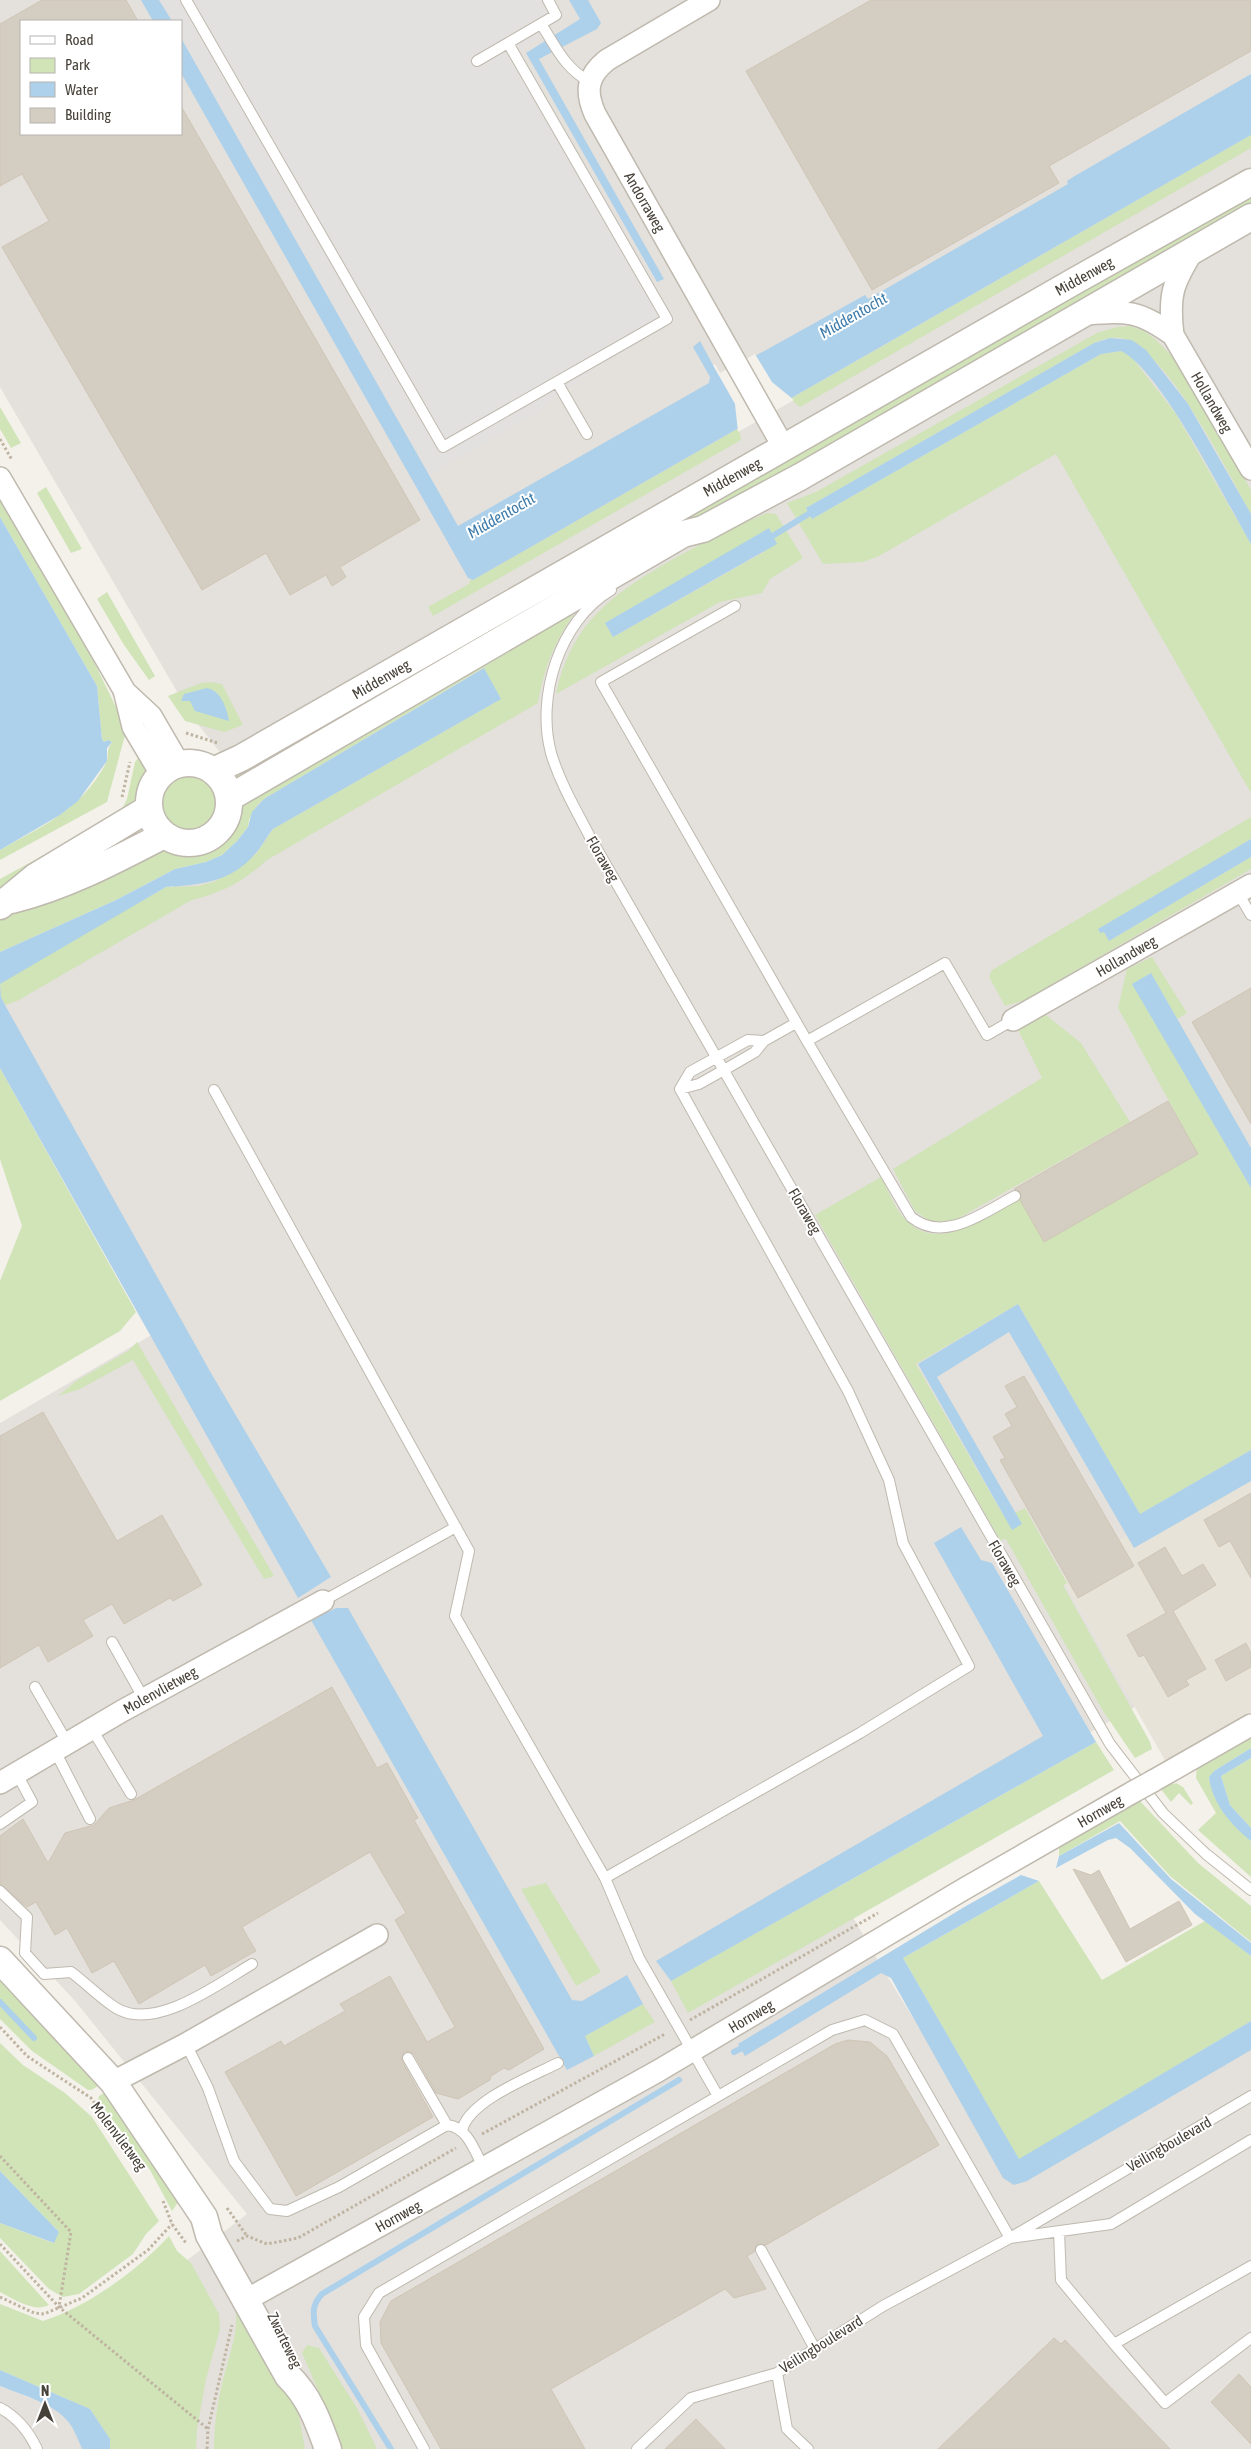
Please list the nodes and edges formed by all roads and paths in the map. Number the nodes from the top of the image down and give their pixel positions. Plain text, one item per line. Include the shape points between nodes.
1 (186, 0) edge
2 (548, 0) edge
3 (709, 0) edge
4 (541, 24) junction
5 (508, 43) junction
6 (477, 61) dead end
7 (589, 81) junction
8 (1251, 182) edge
9 (1251, 217) edge
10 (1194, 249) junction
11 (1086, 314) junction
12 (1173, 335) junction
13 (557, 382) junction
14 (587, 434) dead end
15 (784, 448) junction
16 (1251, 469) edge
17 (0, 478) edge
18 (621, 584) dead end
19 (735, 606) dead end
20 (124, 690) junction
21 (145, 747) junction
22 (170, 769) junction
23 (213, 771) junction
24 (229, 798) junction
25 (121, 800) dead end
26 (148, 809) junction
27 (164, 835) junction
28 (1244, 889) edge
29 (3, 904) edge
30 (1251, 915) edge
31 (1013, 1020) joint
32 (796, 1023) junction
33 (764, 1041) junction
34 (807, 1042) junction
35 (717, 1057) junction
36 (724, 1070) junction
37 (680, 1089) junction
38 (214, 1090) dead end
39 (1015, 1196) dead end
40 (456, 1527) junction
41 (323, 1601) joint
42 (112, 1642) dead end
43 (36, 1687) dead end
44 (144, 1699) junction
45 (1251, 1725) edge
46 (92, 1729) junction
47 (62, 1747) junction
48 (8, 1779) edge
49 (131, 1794) dead end
50 (90, 1819) dead end
51 (0, 1824) edge
52 (605, 1878) junction
53 (1251, 1890) edge
54 (0, 1891) edge
55 (880, 1912) dead end
56 (377, 1935) dead end
57 (14, 1961) edge
58 (252, 1964) dead end
59 (0, 2027) edge
60 (678, 2027) junction
61 (186, 2044) junction
62 (692, 2051) junction
63 (408, 2058) dead end
64 (558, 2062) dead end
65 (113, 2082) junction
66 (718, 2096) junction
67 (1251, 2096) edge
68 (447, 2125) junction
69 (462, 2131) junction
70 (119, 2135) dead end
71 (1251, 2140) edge
72 (469, 2141) junction
73 (0, 2156) edge
74 (484, 2169) junction
75 (161, 2197) dead end
76 (204, 2217) junction
77 (1059, 2232) junction
78 (1010, 2238) junction
79 (0, 2244) edge
80 (230, 2244) junction
81 (760, 2250) dead end
82 (1251, 2266) edge
83 (0, 2297) edge
84 (246, 2303) junction
85 (59, 2307) junction
86 (1251, 2338) edge
87 (1114, 2344) junction
88 (815, 2349) junction
89 (777, 2373) junction
90 (0, 2408) edge
91 (208, 2429) junction
92 (37, 2449) edge
93 (207, 2449) edge
94 (328, 2449) edge
95 (424, 2449) edge
96 (637, 2449) edge
97 (808, 2449) edge

1 - 13 lane via 443,447
2 - 4 lane via 556,15
3 - 7 street via 621,50 598,67
4 - 5 lane
4 - 7 lane via 560,55 577,75
5 - 6 lane
5 - 13 lane via 667,319
7 - 15 street, Andorraweg via 588,92 595,114
8 - 15 street, Middenweg
9 - 10 street, Middenweg
10 - 11 street, Middenweg
10 - 12 street, Hollandweg via 1176,278 1171,296
11 - 12 street, Hollandweg via 1120,311 1138,314 1153,320
11 - 24 street, Middenweg via 696,536 683,534
12 - 16 street, Hollandweg
13 - 14 lane
15 - 23 street, Middenweg
17 - 20 street
18 - 35 lane, Floraweg via 604,594 578,620 556,663 548,703 551,752 590,837
19 - 32 lane via 601,682
20 - 21 street via 133,727
20 - 22 street via 151,716
21 - 22 street
21 - 25 path via 131,757
22 - 23 street via 197,764
22 - 26 street via 151,790
23 - 24 street
24 - 27 street via 226,819 213,835 194,843 183,843
26 - 27 street via 154,824
26 - 29 street via 35,877
27 - 29 street via 82,877
28 - 30 lane, Hollandweg
28 - 31 street, Hollandweg
31 - 34 lane via 987,1035 945,963
32 - 33 lane
32 - 34 lane
33 - 35 lane via 748,1040
33 - 36 lane via 755,1052
34 - 39 lane via 911,1217 918,1223 942,1229 955,1226
35 - 36 lane, Floraweg
35 - 37 lane via 690,1072
36 - 37 lane via 699,1084
36 - 53 lane, Floraweg via 1110,1744 1163,1813 1206,1854
37 - 52 lane via 848,1391 889,1480 904,1543 969,1666 860,1733
38 - 40 lane
40 - 41 lane
40 - 52 lane via 469,1551 455,1616
41 - 44 street, Molenvlietweg
42 - 44 lane
43 - 47 lane
44 - 46 street, Molenvlietweg
45 - 62 street, Hornweg, bridge via 964,1889
46 - 47 street, Molenvlietweg
46 - 49 lane
47 - 48 street, Molenvlietweg
47 - 50 lane
48 - 51 lane via 32,1802
52 - 60 lane via 639,1958
54 - 57 lane via 27,1917
55 - 60 path, Hornweg
56 - 61 street, Molenvlietweg
57 - 58 lane via 44,1974 72,1972 117,2009 139,2015 168,2011
57 - 65 street, Molenvlietweg
59 - 70 path, Molenvlietweg via 27,2056 90,2098
60 - 62 lane
60 - 72 path, Hornweg
61 - 65 street, Molenvlietweg
61 - 68 lane via 208,2088 234,2161 270,2209 287,2211 339,2187
62 - 66 lane
62 - 74 street, Hornweg
63 - 68 lane
64 - 69 lane via 485,2101 467,2117
65 - 76 street, Molenvlietweg
66 - 78 lane via 832,2030 865,2020 893,2034
66 - 95 lane via 379,2293 364,2317 366,2346
67 - 78 lane, Veilingboulevard
68 - 69 lane
69 - 72 lane
71 - 77 lane, Veilingboulevard via 1111,2224
72 - 74 lane
72 - 80 path, Hornweg via 298,2238 267,2244 247,2236
73 - 85 path via 72,2232
74 - 84 street, Hornweg
75 - 85 path via 172,2224 148,2250 82,2298
76 - 80 street, Molenvlietweg via 221,2229
76 - 84 street, Molenvlietweg via 209,2235
77 - 78 lane, Veilingboulevard
77 - 87 lane via 1061,2280
78 - 88 lane, Veilingboulevard via 883,2306
79 - 85 path
80 - 84 street, Molenvlietweg
81 - 88 lane
82 - 87 lane
83 - 85 path via 34,2313 44,2314
84 - 91 path via 231,2329
84 - 94 street, Zwarteweg via 301,2366 303,2391 320,2424
85 - 91 path
86 - 87 lane via 1165,2403
88 - 89 lane, Veilingboulevard
89 - 96 lane, Veilingboulevard via 691,2398
89 - 97 lane via 787,2429
90 - 92 lane via 17,2420
91 - 93 path

